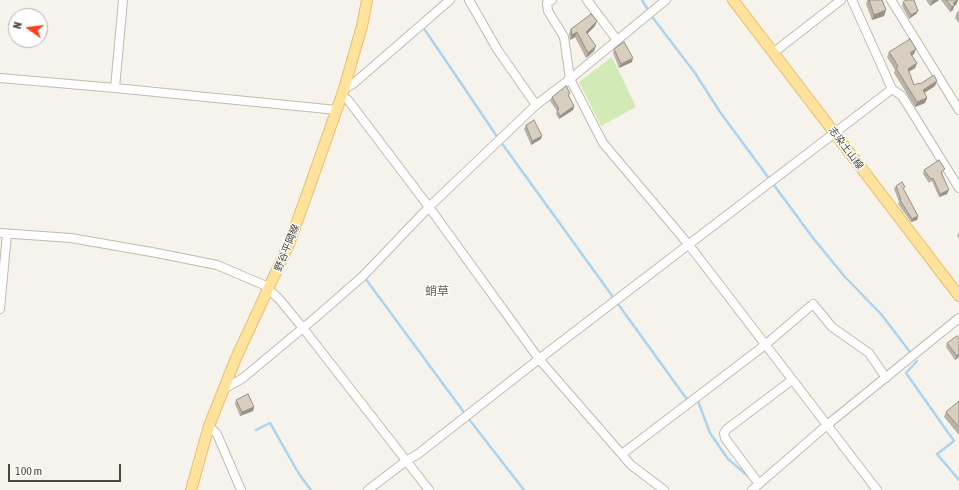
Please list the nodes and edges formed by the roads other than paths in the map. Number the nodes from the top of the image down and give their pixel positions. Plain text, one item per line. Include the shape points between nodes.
1 (123, 0) edge
2 (367, 0) edge
3 (450, 0) edge
4 (469, 0) edge
5 (552, 0) edge
6 (587, 0) edge
7 (666, 0) edge
8 (732, 0) edge
9 (841, 0) edge
10 (852, 0) edge
11 (891, 0) edge
12 (617, 40) junction
13 (773, 53) junction
14 (0, 78) edge
15 (570, 79) junction
16 (115, 88) junction
17 (892, 89) junction
18 (343, 92) junction
19 (536, 105) junction
20 (336, 110) junction
21 (959, 110) edge
22 (834, 132) junction
23 (959, 188) edge
24 (429, 207) junction
25 (3, 233) edge
26 (689, 245) junction
27 (269, 290) junction
28 (959, 296) edge
29 (0, 309) edge
30 (959, 318) edge
31 (303, 328) junction
32 (765, 345) junction
33 (539, 359) junction
34 (886, 378) junction
35 (792, 380) junction
36 (224, 389) junction
37 (827, 425) junction
38 (209, 426) junction
39 (622, 454) junction
40 (406, 461) junction
41 (759, 484) junction
42 (191, 490) edge
43 (241, 490) edge
44 (368, 490) edge
45 (429, 490) edge
46 (664, 490) edge
47 (752, 490) edge
48 (877, 490) edge

1 - 16 street
2 - 18 main road, 野谷平岡線
3 - 18 street
4 - 19 street via 497,49
5 - 15 street via 547,4 548,11 564,37
6 - 12 street
7 - 12 street
8 - 13 main road, 志染土山線
9 - 13 street
10 - 17 street
11 - 21 street
12 - 15 street
13 - 22 main road, 志染土山線
14 - 16 street
15 - 19 street
15 - 26 street via 603,143
16 - 20 street
17 - 22 street
17 - 23 street via 902,96
18 - 20 main road, 野谷平岡線
18 - 24 street
19 - 24 street
20 - 27 main road, 野谷平岡線 via 289,244
22 - 26 street
22 - 28 main road, 志染土山線
24 - 31 street via 363,276
24 - 33 street
25 - 27 street via 71,238 217,265 264,285
25 - 29 street
26 - 32 street
26 - 33 street
27 - 31 street
27 - 36 main road, 野谷平岡線
30 - 34 street
31 - 36 street via 243,378
31 - 40 street
32 - 34 street via 813,304 832,327 869,353
32 - 35 street
32 - 39 street
33 - 39 street
33 - 40 street
34 - 37 street
35 - 37 street
35 - 41 street via 724,433 725,438
36 - 38 main road, 野谷平岡線
37 - 41 street
37 - 48 street
38 - 42 main road, 野谷平岡線
38 - 43 street via 217,434
39 - 46 street via 631,465
40 - 44 street
40 - 45 street
41 - 47 street

